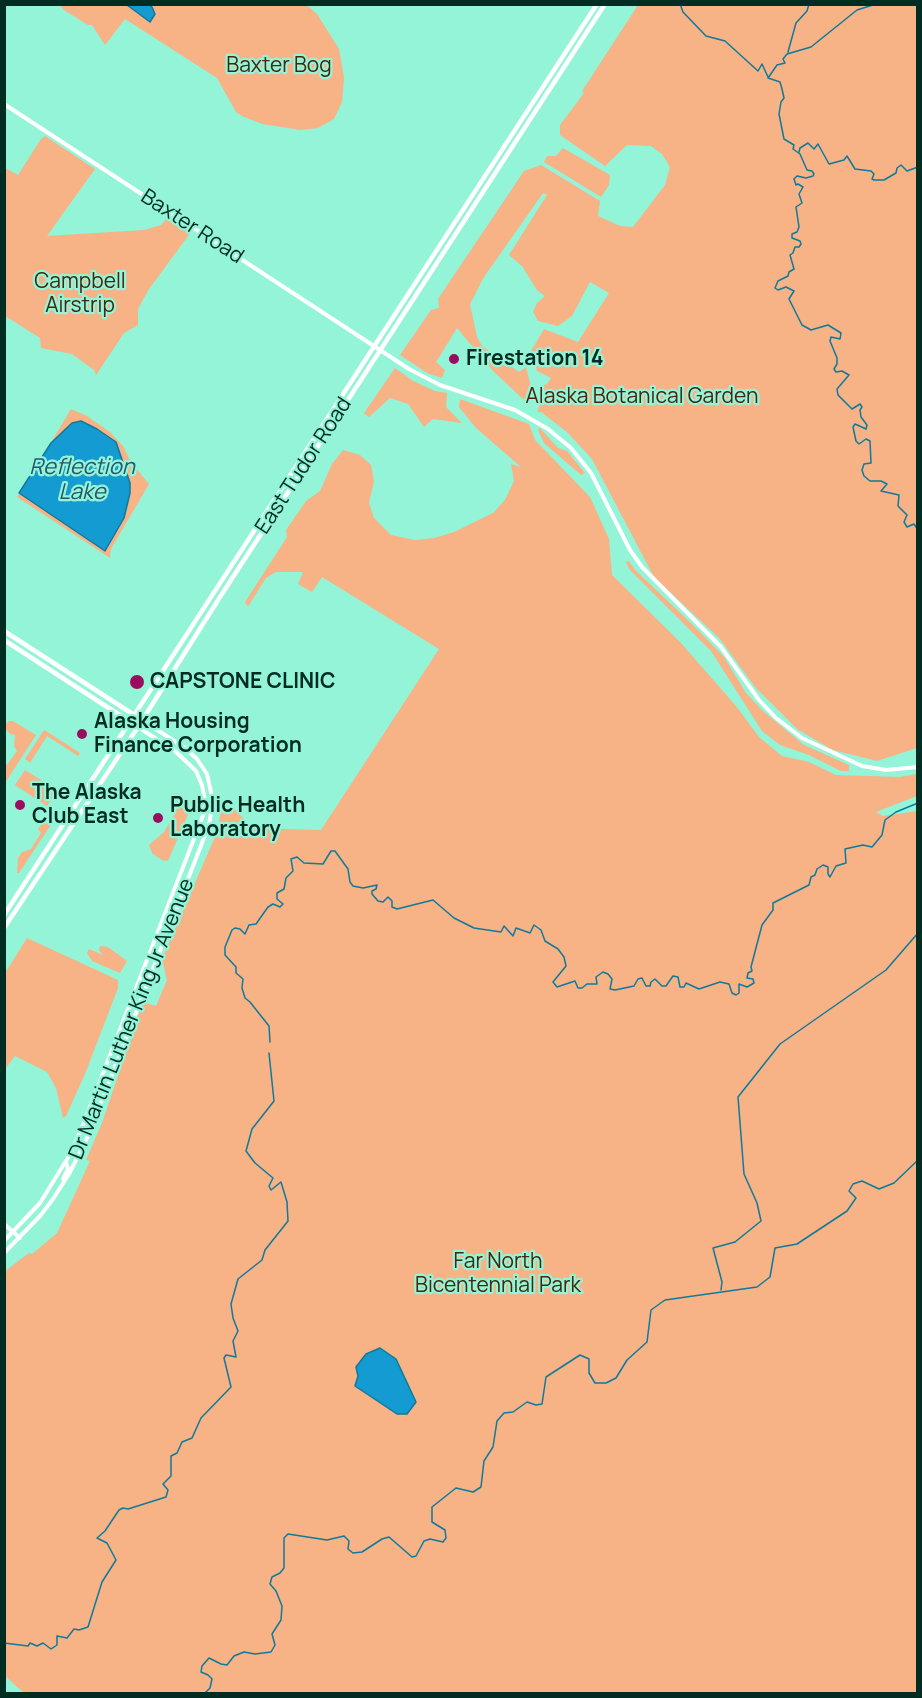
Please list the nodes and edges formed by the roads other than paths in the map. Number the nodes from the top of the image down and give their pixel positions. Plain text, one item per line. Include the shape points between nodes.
1 (597, 4) edge
2 (605, 4) edge
3 (4, 104) edge
4 (374, 346) junction
5 (380, 350) junction
6 (4, 632) edge
7 (4, 640) edge
8 (134, 715) junction
9 (142, 720) junction
10 (130, 722) junction
11 (138, 727) junction
12 (918, 767) edge
13 (4, 915) edge
14 (4, 928) edge
15 (66, 1162) junction
16 (53, 1199) junction
17 (4, 1224) edge
18 (14, 1232) junction
19 (20, 1238) junction
20 (4, 1241) edge
21 (4, 1253) edge

1 - 4 main road, East Tudor Road
2 - 5 main road, East Tudor Road
3 - 4 street, Baxter Road
4 - 5 street, Baxter Road
4 - 8 main road, East Tudor Road
5 - 9 main road, East Tudor Road
5 - 12 street, Baxter Road via 428,380 528,417 571,448 596,480 642,567 715,641 776,718 802,738 871,768
6 - 8 main road
7 - 10 main road
8 - 9 main road
8 - 10 main road, East Tudor Road
9 - 11 main road, East Tudor Road
9 - 16 street, Dr Martin Luther King Jr Avenue via 185,748 207,774 213,801 209,825 88,1136
10 - 11 main road
10 - 13 main road, East Tudor Road
11 - 14 main road, East Tudor Road
11 - 15 street, Dr Martin Luther King Jr Avenue via 188,762 196,771 205,801 201,825
15 - 16 street via 68,1169
15 - 18 street, Dr Martin Luther King Jr Avenue via 40,1203
16 - 19 street, Dr Martin Luther King Jr Avenue
17 - 18 street
18 - 19 street
18 - 20 street, Dr Martin Luther King Jr Avenue
19 - 21 street, Dr Martin Luther King Jr Avenue

